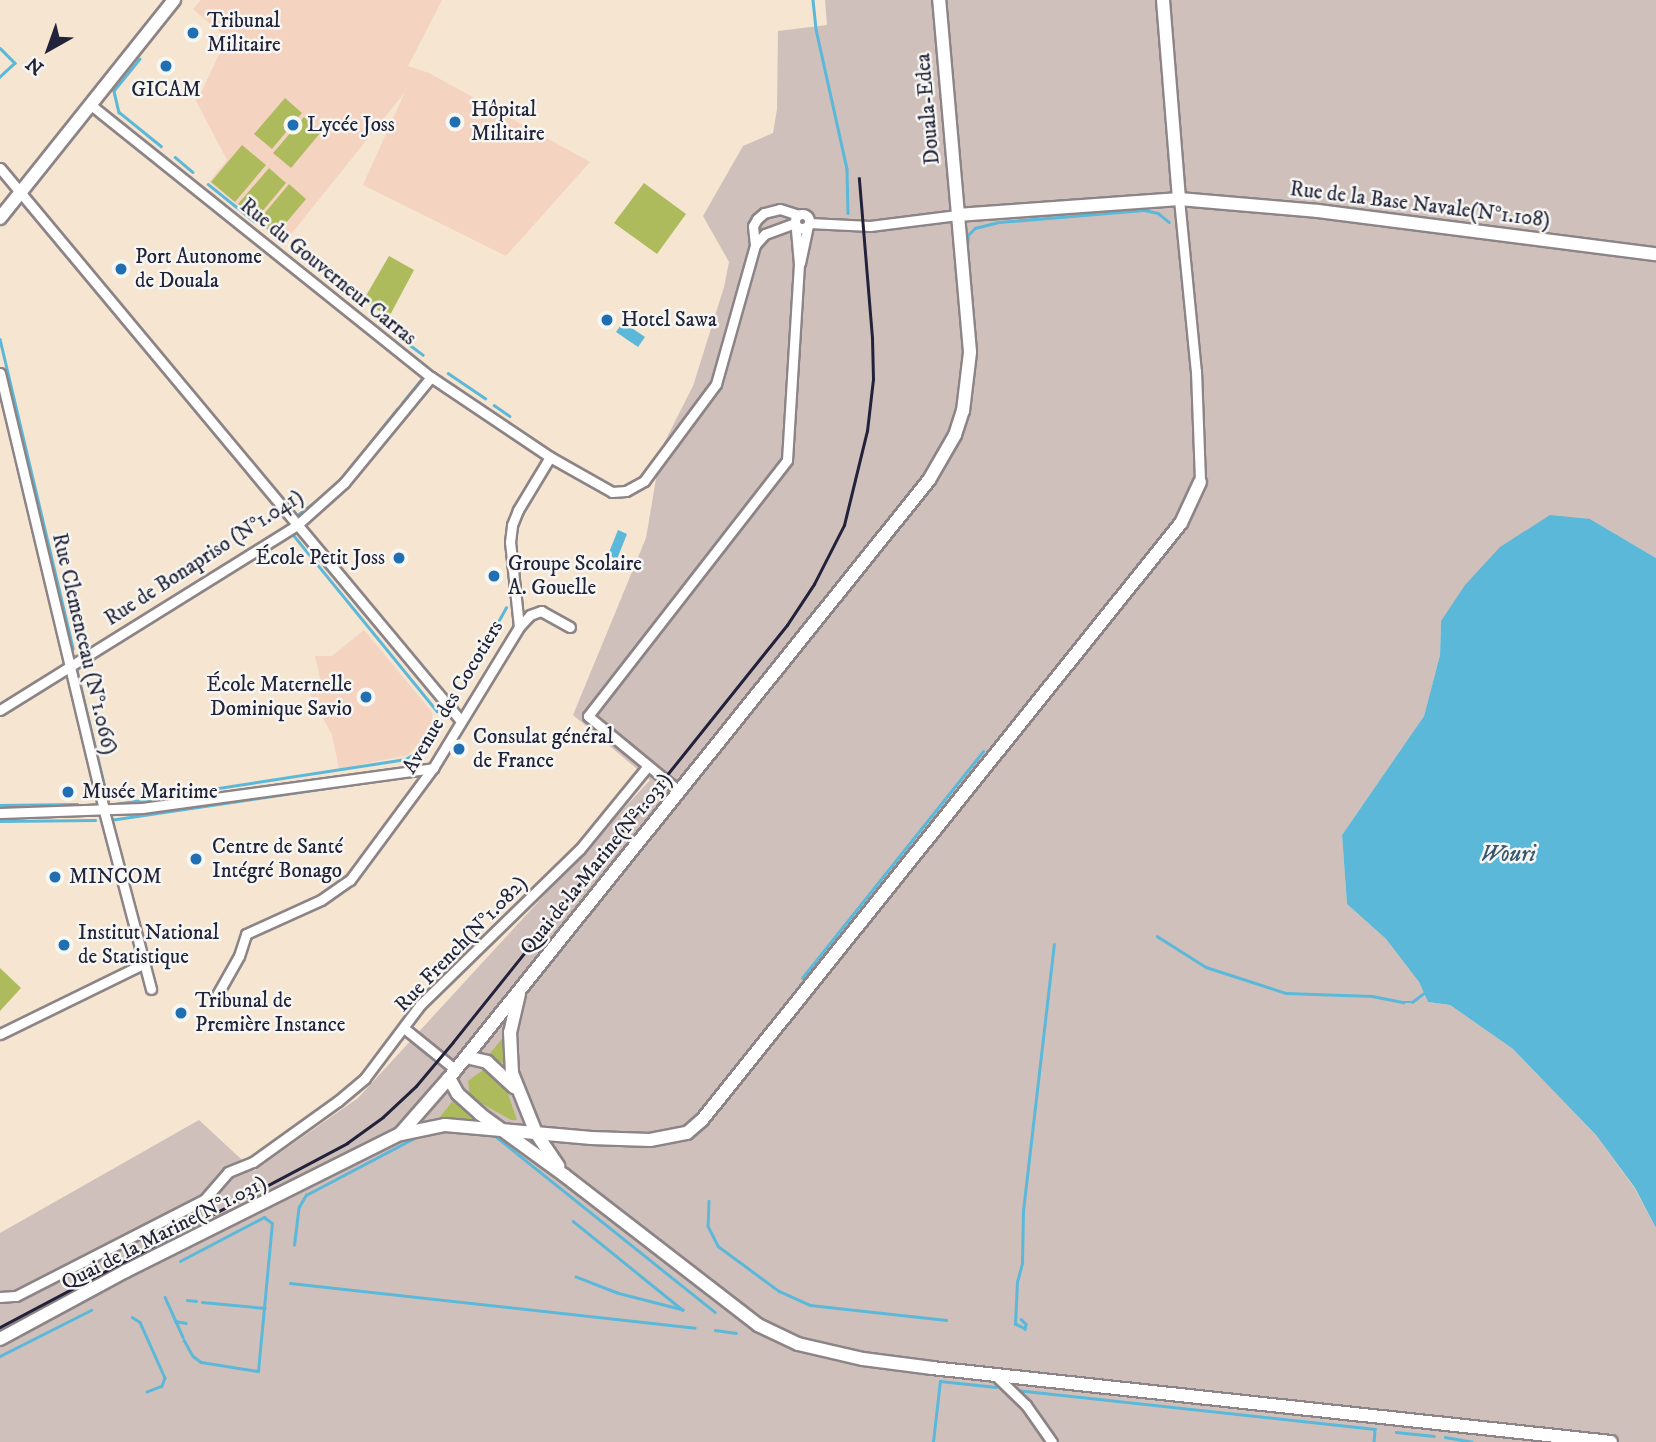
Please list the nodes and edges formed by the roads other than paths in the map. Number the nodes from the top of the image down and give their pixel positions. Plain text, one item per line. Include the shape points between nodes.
1 (174, 0) edge
2 (939, 0) edge
3 (1163, 0) edge
4 (91, 105) junction
5 (0, 168) edge
6 (20, 192) junction
7 (1179, 199) junction
8 (957, 215) junction
9 (0, 218) edge
10 (796, 221) junction
11 (808, 224) junction
12 (755, 245) junction
13 (1656, 254) edge
14 (799, 264) junction
15 (0, 373) edge
16 (431, 377) junction
17 (551, 457) junction
18 (1200, 482) joint
19 (297, 525) junction
20 (519, 626) junction
21 (570, 626) dead end
22 (70, 664) junction
23 (0, 710) edge
24 (461, 721) junction
25 (648, 766) junction
26 (433, 768) junction
27 (679, 791) junction
28 (104, 811) junction
29 (0, 813) edge
30 (145, 963) junction
31 (521, 987) junction
32 (151, 989) dead end
33 (216, 995) dead end
34 (404, 1028) junction
35 (0, 1034) edge
36 (466, 1057) junction
37 (452, 1074) junction
38 (517, 1090) junction
39 (499, 1128) junction
40 (536, 1133) junction
41 (400, 1134) junction
42 (564, 1175) junction
43 (0, 1297) edge
44 (0, 1339) edge
45 (995, 1375) junction
46 (1052, 1442) edge
47 (1611, 1442) edge

1 - 4 street
2 - 8 street, Douala-Edea
3 - 7 street
4 - 6 street
4 - 16 street, Rue du Gouverneur Carras
5 - 6 street
6 - 9 street
6 - 19 street
7 - 8 street
7 - 13 street, Rue de la Base Navale(N°1.108) via 1318,211
7 - 18 street via 1196,372
8 - 11 street via 870,226
8 - 27 street, Quai de la Marine(N°1.031) via 970,352 963,411 955,435 894,526
10 - 11 street via 807,217
10 - 12 street via 765,234
10 - 12 street, Rue du Gouverneur Carras via 780,209 764,213 753,226
10 - 14 street
11 - 14 street
12 - 17 street, Rue du Gouverneur Carras via 716,384 644,481 626,491 612,492
14 - 25 street via 787,460 588,716
15 - 22 street, Rue Clemenceau (N°1.066)
16 - 17 street, Rue du Gouverneur Carras
16 - 19 street, Rue de Bonapriso (N°1.041) via 344,483
17 - 20 street, Avenue des Cocotiers via 512,525
18 - 40 street via 1181,523 702,1120 687,1133 669,1139
19 - 22 street, Rue de Bonapriso (N°1.041)
19 - 24 street
20 - 21 street via 541,611
20 - 24 street, Avenue des Cocotiers
22 - 23 street, Rue de Bonapriso (N°1.041)
22 - 28 street, Rue Clemenceau (N°1.066)
24 - 26 street, Avenue des Cocotiers
25 - 27 street
25 - 34 street, Rue French(N°1.082) via 580,849 420,1005
26 - 28 street
26 - 33 street, Avenue des Cocotiers via 338,891 246,934
27 - 31 street, Quai de la Marine(N°1.031)
28 - 29 street
28 - 30 street, Rue Clemenceau (N°1.066)
30 - 32 street, Rue Clemenceau (N°1.066)
30 - 35 street
31 - 36 street, Quai de la Marine(N°1.031)
31 - 38 street via 509,1057
34 - 37 street
34 - 43 street, Rue French(N°1.082) via 365,1078 253,1162 228,1172 204,1200 16,1296
36 - 37 street, Quai de la Marine(N°1.031)
36 - 38 street via 495,1068
37 - 39 street via 467,1104
37 - 41 street, Quai de la Marine(N°1.031)
38 - 40 street
39 - 40 street
39 - 41 street via 446,1125
39 - 42 street
40 - 42 street
41 - 44 street, Quai de la Marine(N°1.031) via 125,1271
42 - 45 street via 772,1334 863,1359
45 - 46 street via 1026,1405
45 - 47 street

